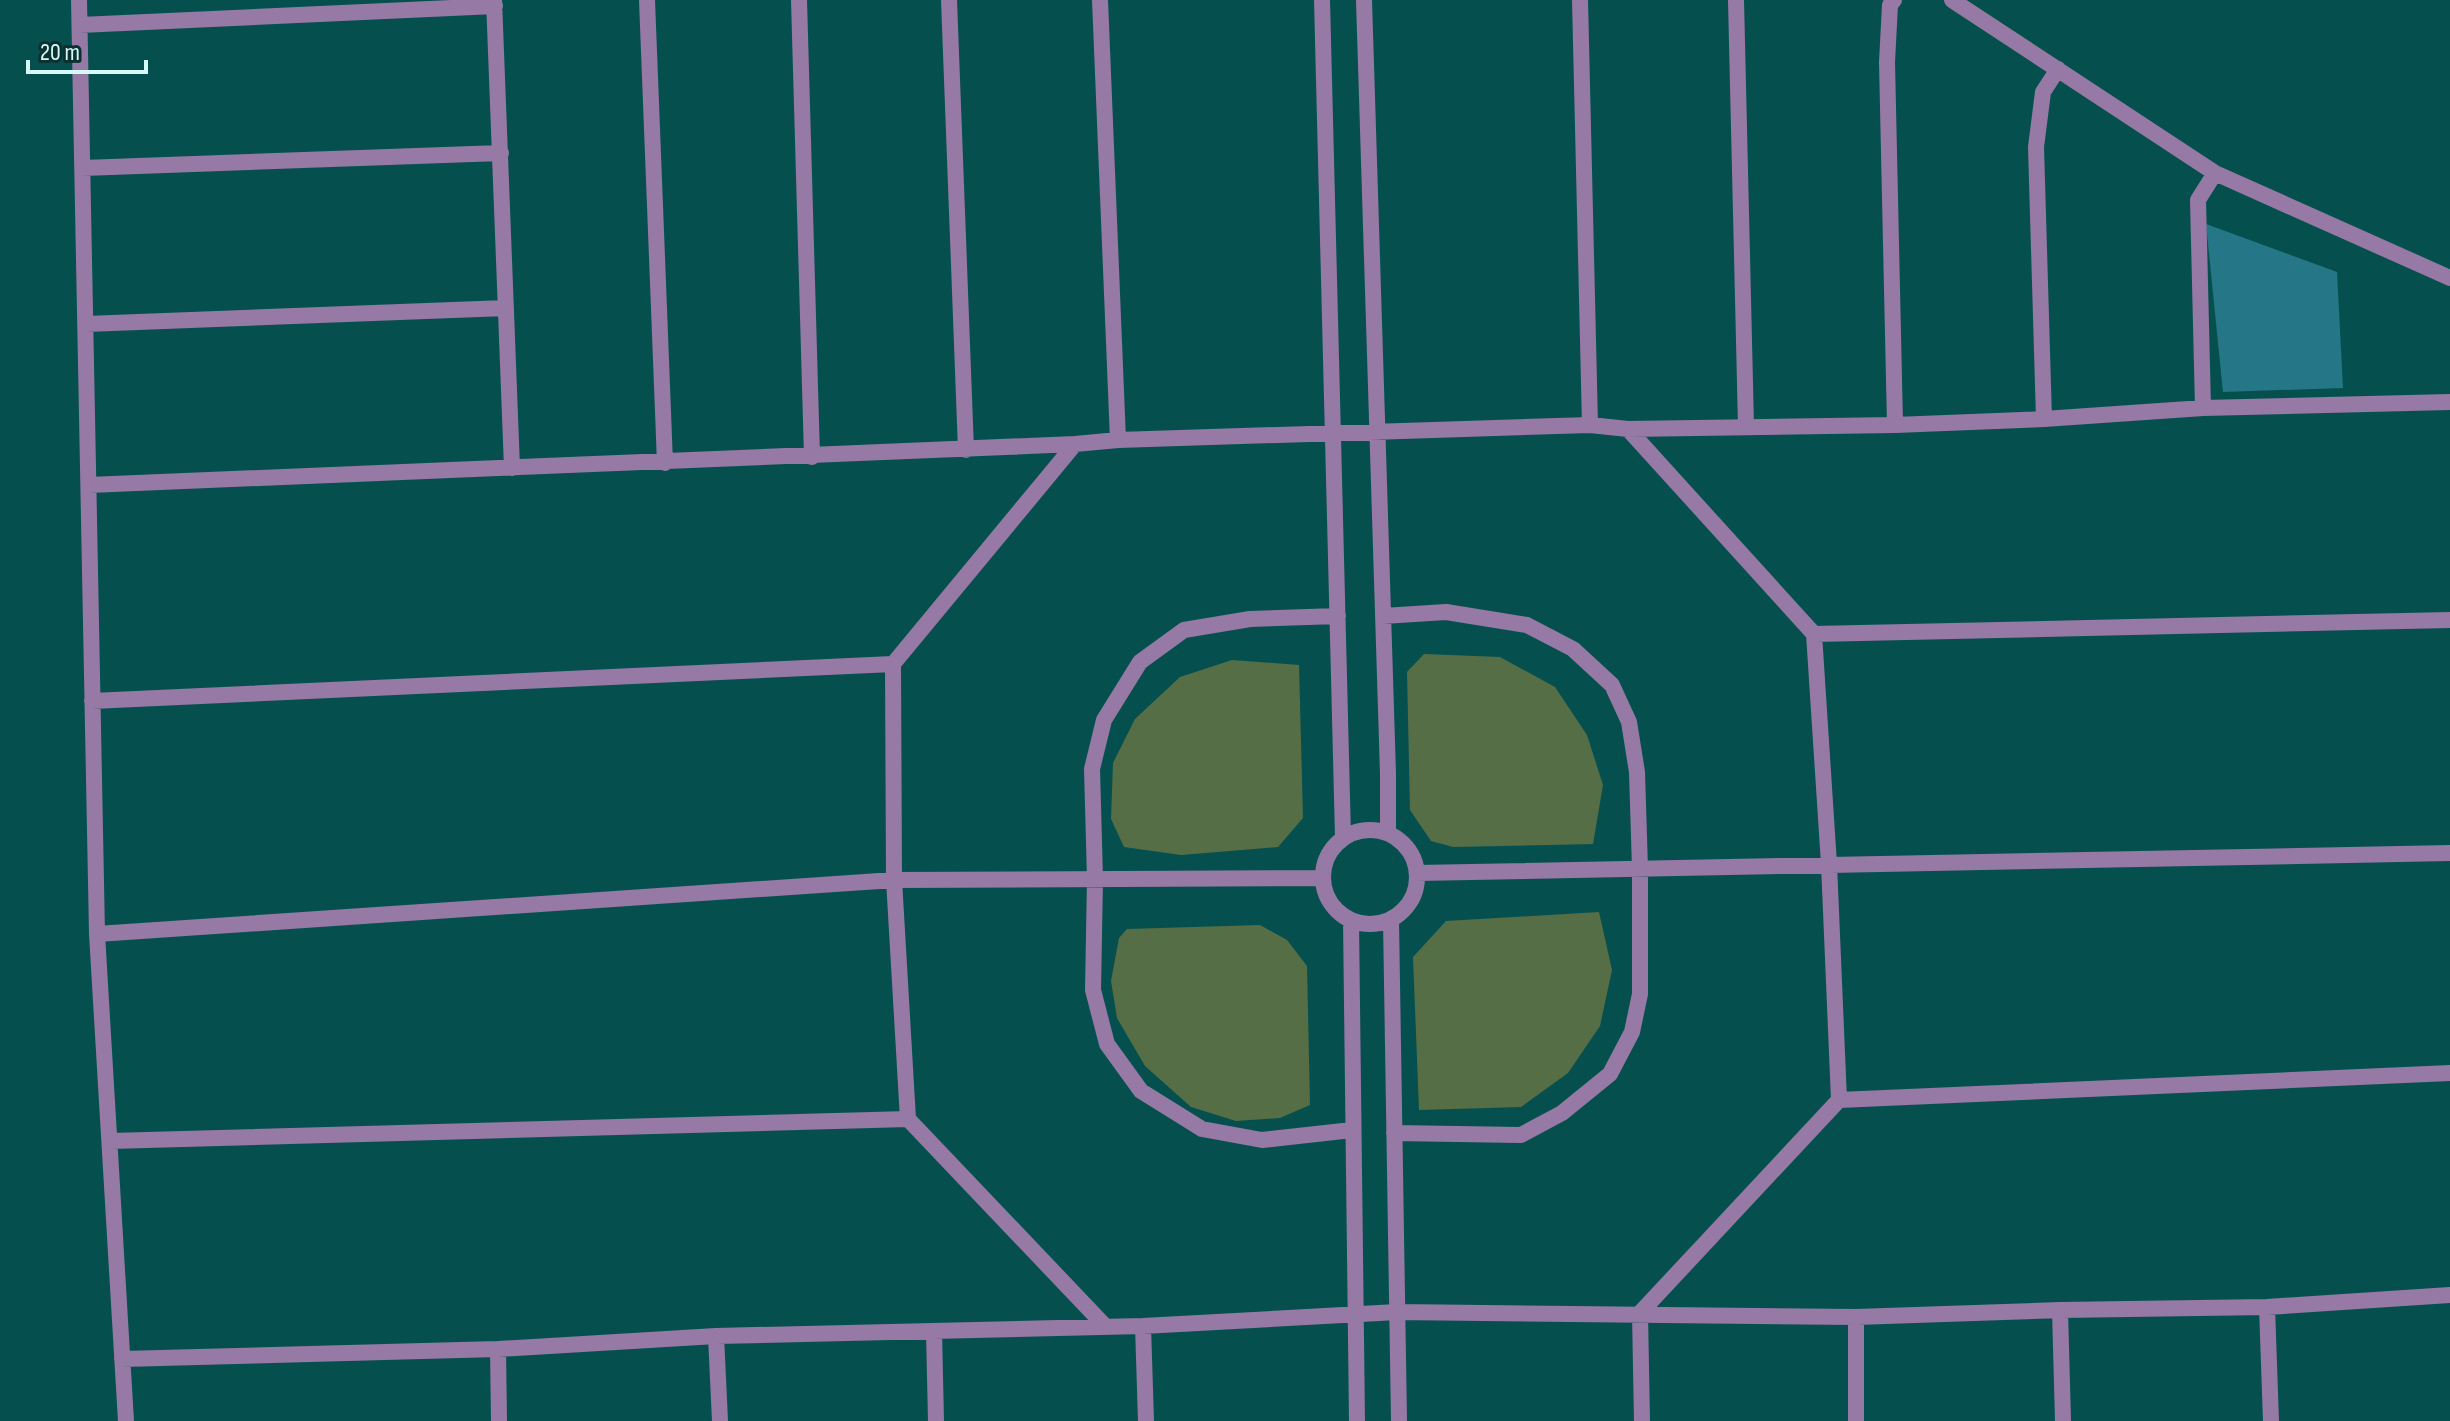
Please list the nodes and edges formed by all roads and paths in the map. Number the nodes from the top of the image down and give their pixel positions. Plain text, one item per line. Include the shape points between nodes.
1 (79, 0) edge
2 (647, 0) edge
3 (799, 0) edge
4 (949, 0) edge
5 (1100, 0) edge
6 (1322, 0) edge
7 (1364, 0) edge
8 (1580, 0) edge
9 (1736, 0) edge
10 (1894, 0) edge
11 (1952, 0) edge
12 (495, 3) edge
13 (80, 25) junction
14 (2058, 69) junction
15 (501, 153) junction
16 (83, 168) junction
17 (2215, 173) junction
18 (2450, 278) edge
19 (506, 308) junction
20 (86, 324) junction
21 (2450, 402) edge
22 (2203, 408) junction
23 (2044, 419) junction
24 (1590, 425) junction
25 (1895, 425) junction
26 (1746, 426) junction
27 (1628, 429) junction
28 (1376, 432) junction
29 (1333, 433) junction
30 (1118, 440) junction
31 (1075, 444) junction
32 (966, 450) junction
33 (812, 457) junction
34 (665, 463) junction
35 (512, 468) junction
36 (89, 485) junction
37 (1338, 616) junction
38 (1383, 616) junction
39 (2450, 620) edge
40 (1814, 634) junction
41 (893, 664) junction
42 (92, 701) junction
43 (1388, 833) junction
44 (1343, 837) junction
45 (2450, 853) edge
46 (1829, 864) junction
47 (1640, 869) junction
48 (1417, 873) junction
49 (1322, 878) junction
50 (1095, 879) junction
51 (894, 880) junction
52 (1351, 920) junction
53 (1391, 920) junction
54 (97, 934) junction
55 (2450, 1073) edge
56 (1839, 1100) junction
57 (908, 1119) junction
58 (1352, 1130) junction
59 (1394, 1133) junction
60 (110, 1141) junction
61 (2450, 1295) edge
62 (2267, 1307) junction
63 (2060, 1310) junction
64 (1397, 1312) junction
65 (1640, 1313) junction
66 (1354, 1314) junction
67 (1856, 1317) junction
68 (1143, 1326) junction
69 (1106, 1327) junction
70 (934, 1332) junction
71 (716, 1336) junction
72 (498, 1349) junction
73 (122, 1359) junction
74 (126, 1421) edge
75 (499, 1421) edge
76 (720, 1421) edge
77 (936, 1421) edge
78 (1146, 1421) edge
79 (1357, 1421) edge
80 (1399, 1421) edge
81 (1642, 1421) edge
82 (1856, 1421) edge
83 (2063, 1421) edge
84 (2271, 1421) edge

1 - 13 street
2 - 34 street
3 - 33 street
4 - 32 street
5 - 30 street
6 - 29 street
7 - 28 street
8 - 24 street
9 - 26 street
10 - 25 street via 1887,62
11 - 14 street
12 - 13 street
12 - 15 street
13 - 16 street
14 - 17 street
14 - 23 street via 2043,92 2036,147
15 - 16 street
15 - 19 street
16 - 20 street
17 - 18 street
17 - 22 street via 2198,200
19 - 20 street
19 - 35 street
20 - 36 street
21 - 22 street
22 - 23 street
23 - 25 street
24 - 27 street
24 - 28 street
25 - 26 street
26 - 27 street
27 - 40 street
28 - 29 street
28 - 38 street
29 - 30 street
29 - 37 street
30 - 31 street
31 - 32 street
31 - 41 street
32 - 33 street
33 - 34 street
34 - 35 street
35 - 36 street
36 - 42 street
37 - 44 street
37 - 50 street via 1250,619 1184,630 1140,662 1104,720 1092,769
38 - 43 street
38 - 47 street via 1446,612 1527,625 1573,649 1612,685 1629,722 1637,772
39 - 40 street
40 - 46 street
41 - 42 street
41 - 51 street
42 - 54 street
43 - 44 street via 1373,829
43 - 48 street via 1403,842
44 - 49 street via 1324,862
45 - 46 street
46 - 47 street
46 - 56 street
47 - 48 street
47 - 59 street via 1640,994 1632,1032 1610,1074 1562,1113 1521,1135
48 - 53 street via 1411,900
49 - 50 street
49 - 52 street via 1326,896
50 - 51 street
50 - 58 street via 1093,990 1107,1044 1141,1091 1202,1129 1217,1132 1262,1140
51 - 54 street
51 - 57 street
52 - 53 street
52 - 58 street
53 - 59 street
54 - 60 street
55 - 56 street
56 - 65 street
57 - 60 street
57 - 69 street
58 - 66 street
59 - 64 street
60 - 73 street
61 - 62 street
62 - 63 street
62 - 84 street
63 - 67 street
63 - 83 street
64 - 65 street
64 - 66 street
64 - 80 street
65 - 67 street
65 - 81 street
66 - 68 street
66 - 79 street
67 - 82 street
68 - 69 street
68 - 78 street
69 - 70 street
70 - 71 street
70 - 77 street
71 - 72 street
71 - 76 street
72 - 73 street
72 - 75 street
73 - 74 street

